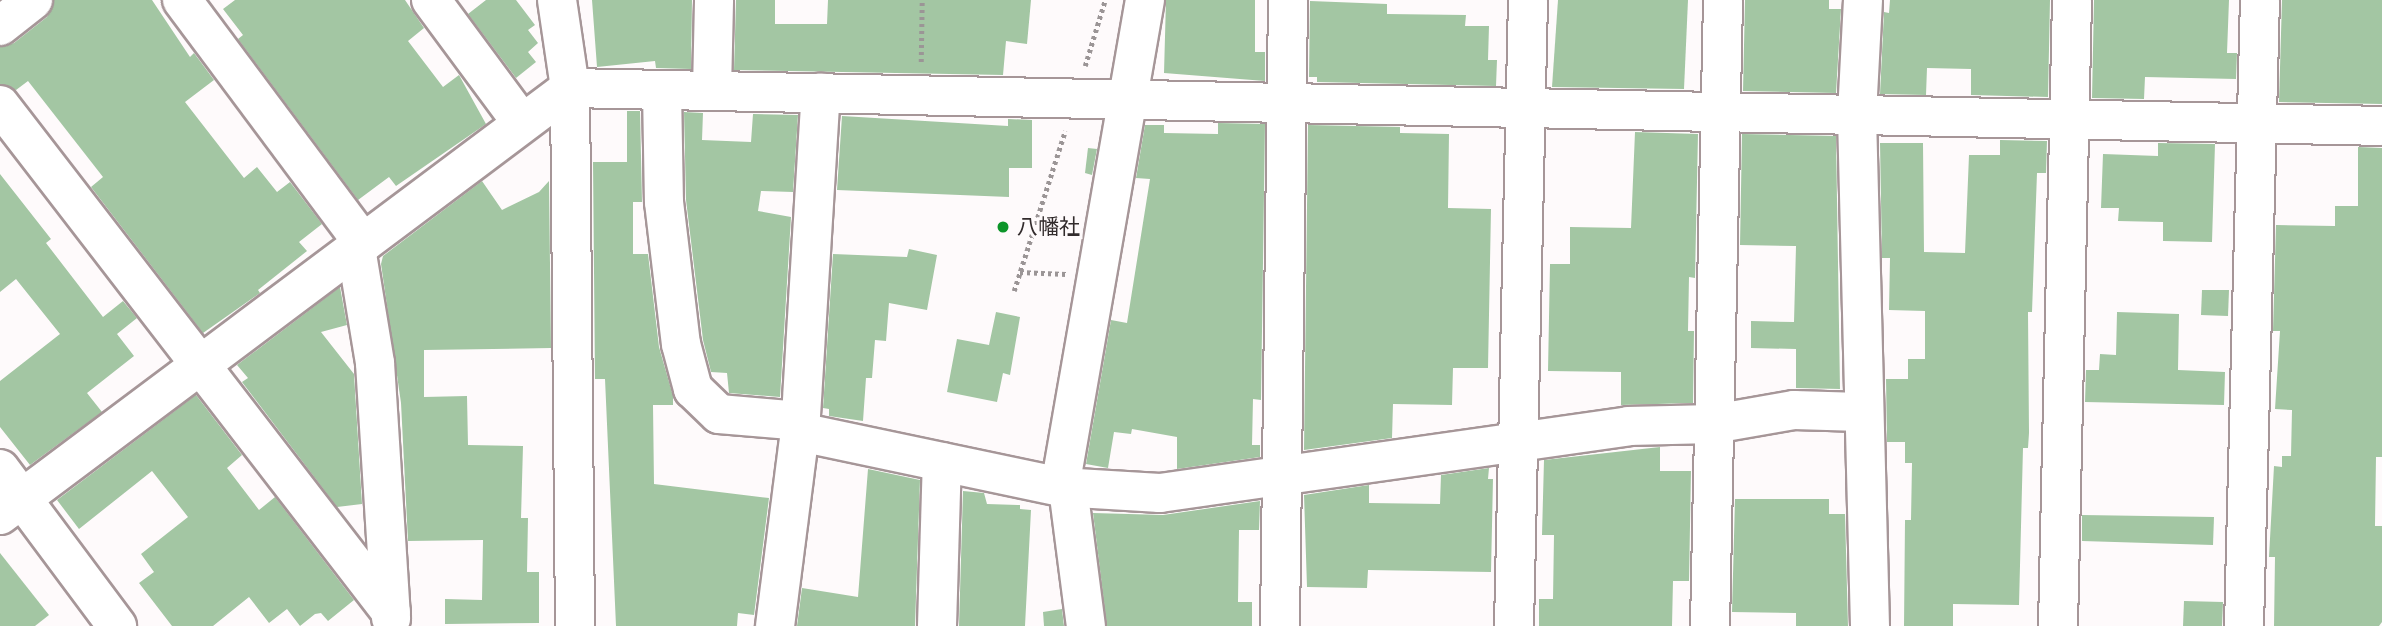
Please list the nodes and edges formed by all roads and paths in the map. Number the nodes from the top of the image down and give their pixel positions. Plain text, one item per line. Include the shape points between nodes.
1 (32, 0) edge
2 (182, 0) edge
3 (431, 0) edge
4 (557, 0) edge
5 (714, 0) edge
6 (922, 0) edge
7 (1105, 0) edge
8 (1145, 0) edge
9 (1288, 0) edge
10 (1528, 0) edge
11 (1723, 0) edge
12 (1863, 0) edge
13 (2072, 0) edge
14 (2260, 0) edge
15 (0, 26) edge
16 (570, 88) junction
17 (662, 90) junction
18 (712, 90) junction
19 (821, 93) junction
20 (920, 95) junction
21 (1075, 98) junction
22 (1130, 99) junction
23 (1286, 103) junction
24 (0, 104) edge
25 (1525, 109) junction
26 (1720, 114) junction
27 (1857, 116) junction
28 (2069, 120) junction
29 (522, 123) junction
30 (2258, 124) junction
31 (2382, 126) edge
32 (360, 245) junction
33 (1020, 272) junction
34 (1096, 284) junction
35 (1014, 291) dead end
36 (198, 367) junction
37 (1861, 412) junction
38 (1714, 424) junction
39 (800, 427) junction
40 (1518, 440) junction
41 (942, 462) junction
42 (1281, 475) junction
43 (1064, 487) junction
44 (7, 494) edge
45 (391, 619) edge
46 (117, 626) edge
47 (575, 626) edge
48 (775, 626) edge
49 (937, 626) edge
50 (1086, 626) edge
51 (1280, 626) edge
52 (1514, 626) edge
53 (1710, 626) edge
54 (1870, 626) edge
55 (2058, 626) edge
56 (2244, 626) edge

1 - 15 street
2 - 32 street
3 - 29 street
4 - 16 street
5 - 18 street
6 - 20 path
7 - 21 path
8 - 22 street
9 - 23 street
10 - 25 street
11 - 26 street
12 - 27 street
13 - 28 street
14 - 30 street
16 - 17 street
16 - 29 street
16 - 47 street
17 - 18 street
17 - 39 street via 664,202 681,344 693,389 719,414
18 - 19 street
19 - 20 street
19 - 39 street
20 - 21 street
21 - 22 street
21 - 33 path
22 - 23 street
22 - 34 street
23 - 25 street
23 - 42 street
24 - 36 street
25 - 26 street
25 - 40 street
26 - 27 street
26 - 38 street
27 - 28 street
27 - 37 street
28 - 30 street
28 - 55 street
29 - 32 street
30 - 31 street
30 - 56 street
32 - 36 street
32 - 45 street via 375,363
33 - 34 path via 1070,275
33 - 35 path
34 - 43 street
36 - 44 street
36 - 45 street
37 - 38 street via 1794,410
37 - 54 street
38 - 40 street via 1628,426
38 - 53 street
39 - 41 street
39 - 48 street
40 - 42 street
40 - 52 street
41 - 43 street
41 - 49 street
42 - 43 street via 1160,493
42 - 51 street
43 - 50 street
44 - 46 street

